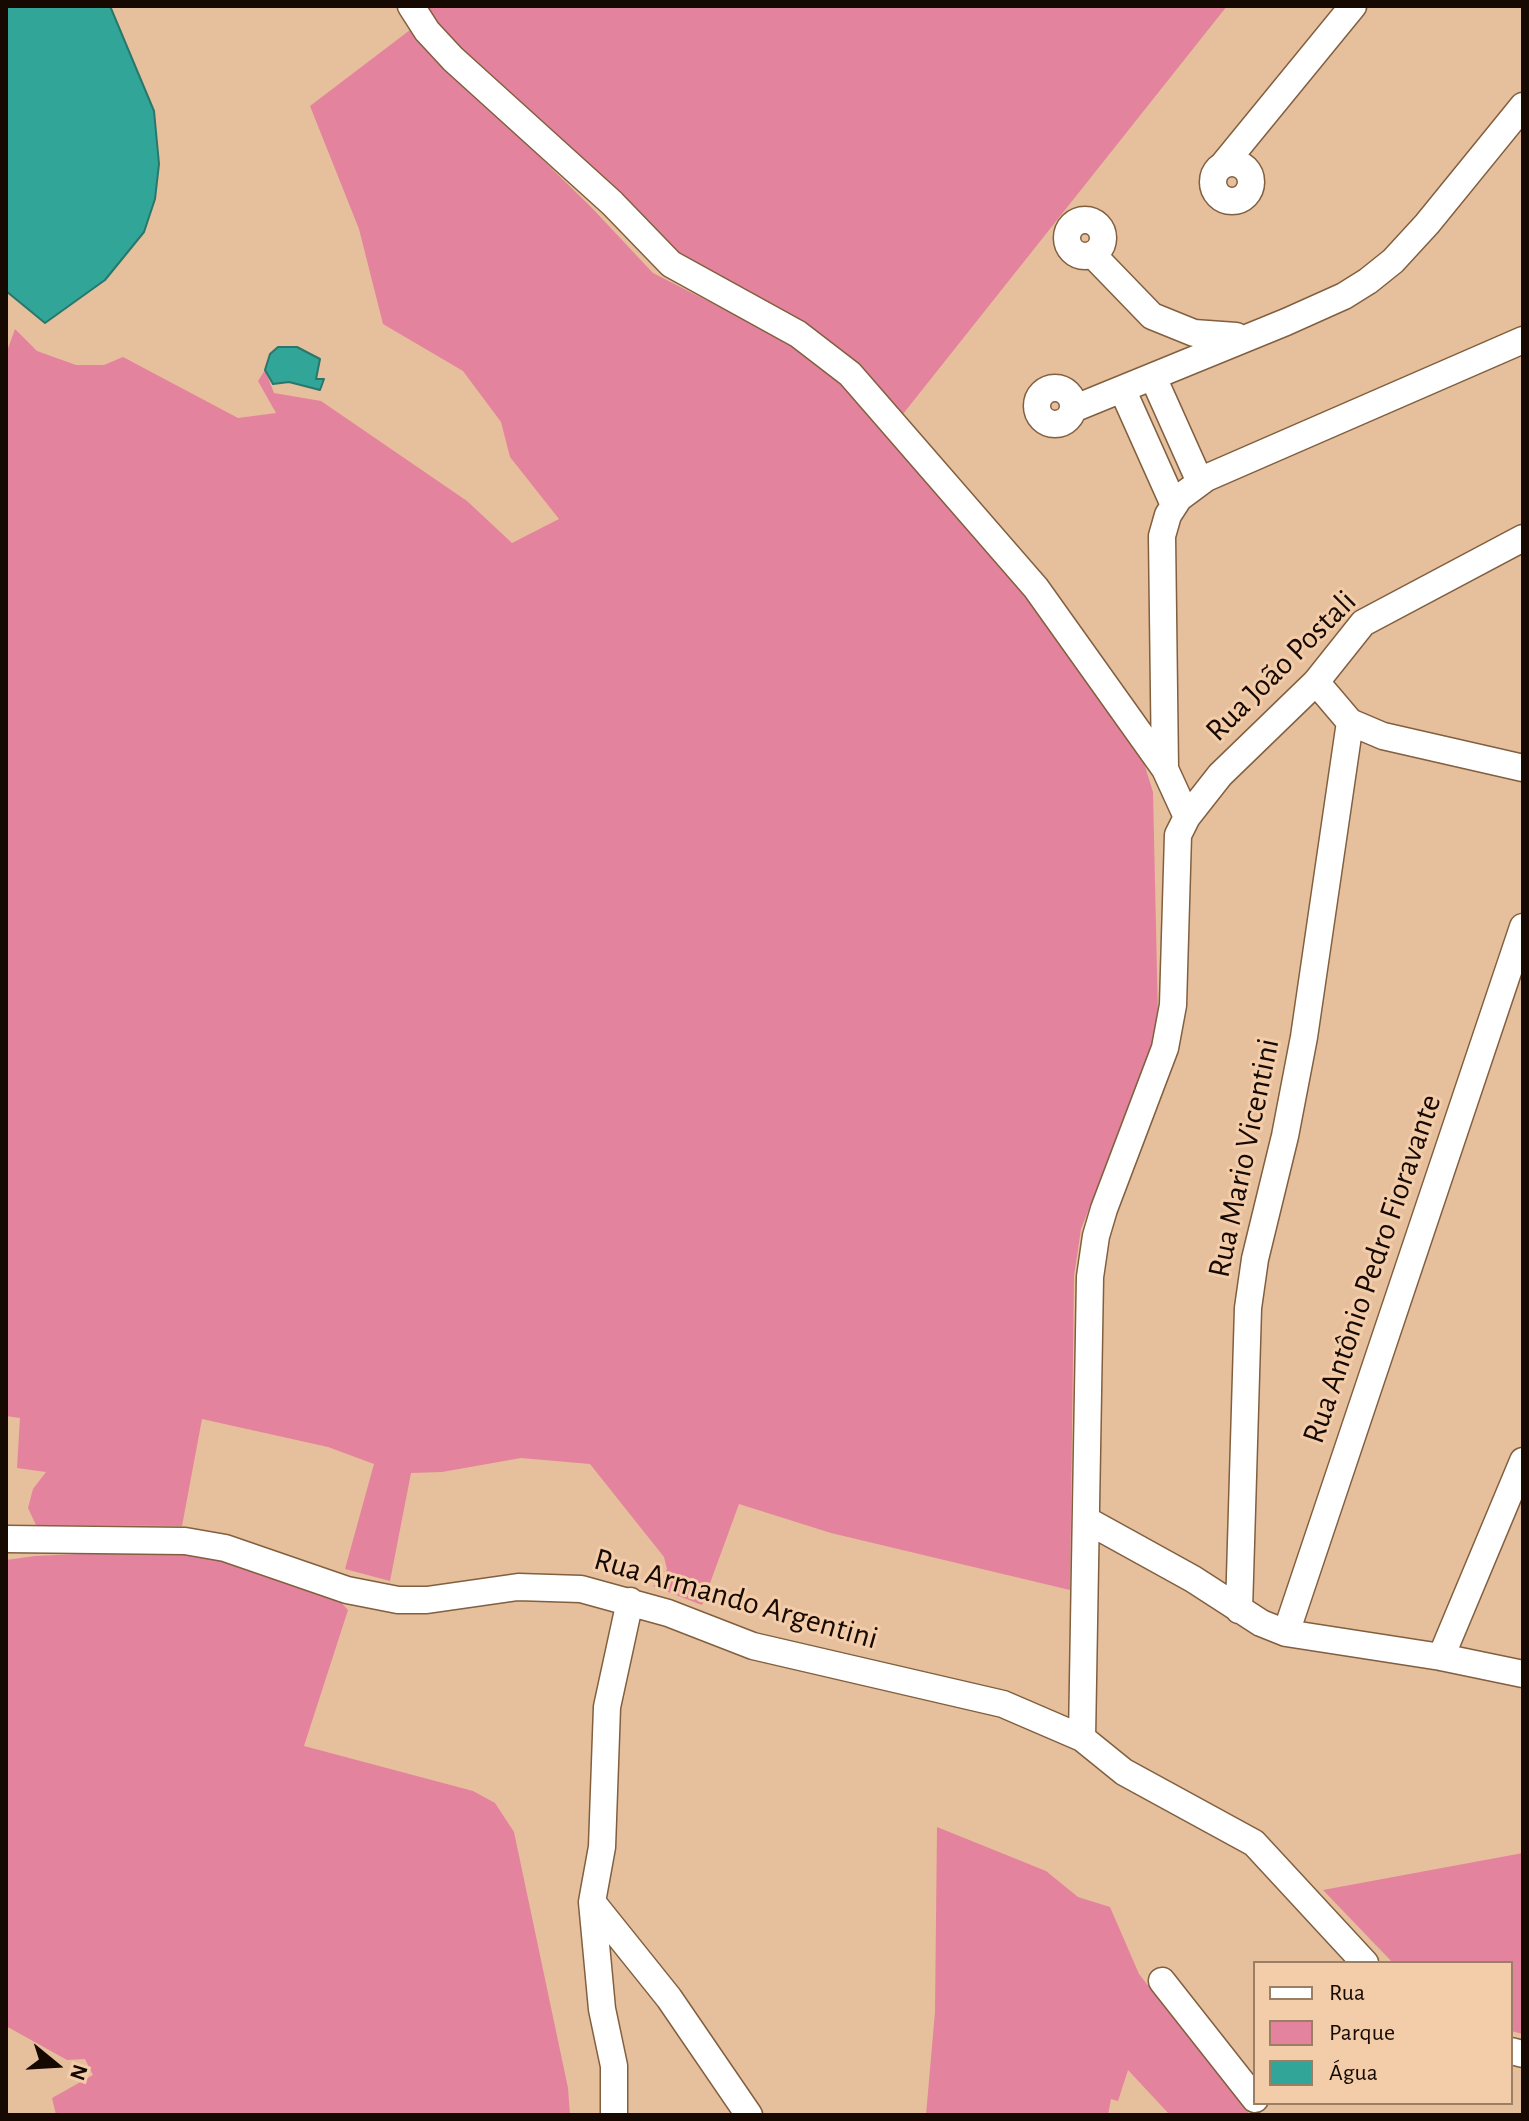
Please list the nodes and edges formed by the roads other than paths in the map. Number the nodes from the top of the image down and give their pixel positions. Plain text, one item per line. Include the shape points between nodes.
1 (411, 6) edge
2 (1353, 6) edge
3 (1523, 106) edge
4 (1223, 165) dead end
5 (1093, 255) dead end
6 (1152, 316) junction
7 (1247, 336) junction
8 (1523, 340) edge
9 (1160, 374) junction
10 (1123, 391) junction
11 (1073, 409) dead end
12 (1200, 482) junction
13 (1174, 505) junction
14 (1518, 546) edge
15 (1316, 682) junction
16 (1350, 722) junction
17 (1523, 768) edge
18 (1165, 769) junction
19 (1187, 817) junction
20 (1523, 927) edge
21 (1516, 964) edge
22 (1523, 1461) edge
23 (1088, 1521) junction
24 (6, 1539) edge
25 (630, 1601) junction
26 (1239, 1610) junction
27 (1286, 1633) junction
28 (1441, 1657) junction
29 (1523, 1674) edge
30 (1083, 1689) junction
31 (1046, 1719) junction
32 (1082, 1738) junction
33 (592, 1902) junction
34 (1363, 1961) edge
35 (1162, 1981) dead end
36 (1253, 2096) edge
37 (614, 2115) edge
38 (749, 2115) edge

1 - 18 street via 453,59 612,203 671,264 798,334 850,374 1006,550
2 - 4 street
3 - 7 street via 1393,261 1344,296
5 - 6 street
6 - 7 street via 1194,333
6 - 9 street via 1174,343 1174,357
7 - 9 street
8 - 12 street
9 - 10 street
9 - 12 street
10 - 11 street
10 - 13 street
12 - 13 street
13 - 18 street via 1162,536 1161,558
14 - 15 street, Rua João Postali via 1363,623
15 - 16 street
15 - 19 street, Rua João Postali via 1220,775
16 - 17 street via 1383,736
16 - 26 street, Rua Mario Vicentini via 1304,1037 1248,1308
18 - 19 street
19 - 23 street via 1178,835 1173,1005 1165,1048 1096,1236 1090,1277
20 - 21 street, Rua Antônio Pedro Fioravante
21 - 27 street, Rua Antônio Pedro Fioravante
22 - 28 street
23 - 26 street
23 - 30 street
24 - 25 street, Rua Armando Argentini via 185,1541 398,1600 552,1586
25 - 31 street, Rua Armando Argentini via 753,1646 1003,1704
25 - 33 street via 607,1707 602,1847
26 - 27 street
27 - 28 street
28 - 29 street
30 - 31 street
30 - 32 street
31 - 32 street, Rua Armando Argentini
32 - 34 street, Rua Armando Argentini via 1124,1772 1254,1843
33 - 37 street via 602,2009 614,2066
33 - 38 street via 669,1998
35 - 36 street

